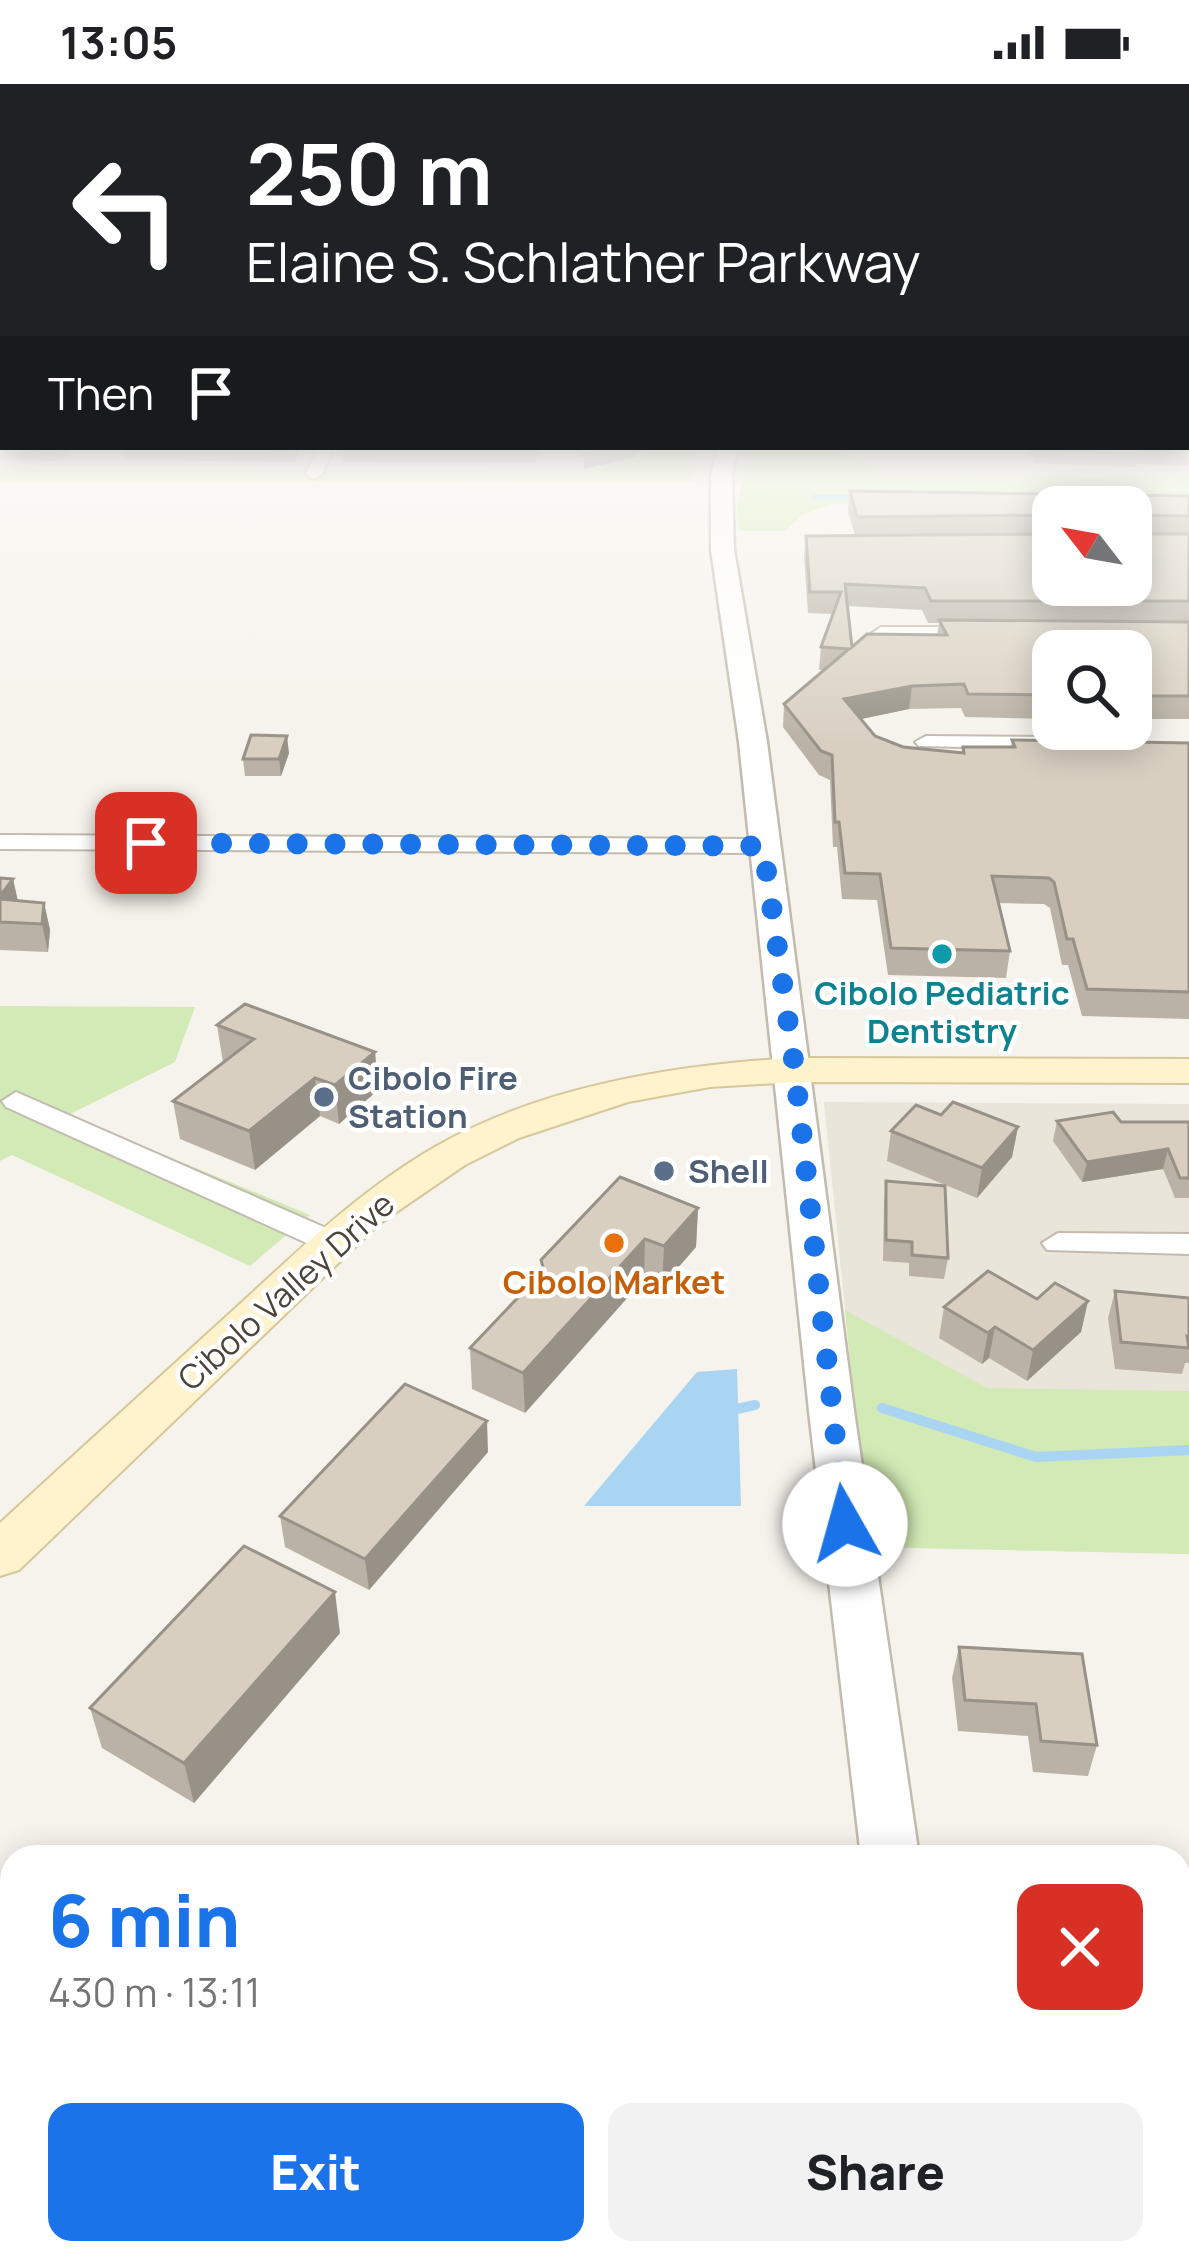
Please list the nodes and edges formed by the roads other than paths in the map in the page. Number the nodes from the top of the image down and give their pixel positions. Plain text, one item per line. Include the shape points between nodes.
1 (724, 542) edge
2 (881, 633) edge
3 (1000, 633) edge
4 (926, 742) dead end
5 (1032, 742) edge
6 (0, 842) edge
7 (763, 846) junction
8 (795, 1070) junction
9 (1189, 1070) edge
10 (16, 1102) dead end
11 (331, 1242) junction
12 (1058, 1243) dead end
13 (1189, 1244) edge
14 (0, 1555) edge
15 (889, 1845) edge

1 - 7 street
2 - 3 street
4 - 5 street
6 - 7 street
7 - 8 street
8 - 9 main road, Cibolo Valley Drive
8 - 11 main road, Cibolo Valley Drive via 710,1075 558,1108 450,1156
8 - 15 street via 818,1310
10 - 11 street
11 - 14 main road, Cibolo Valley Drive
12 - 13 street

